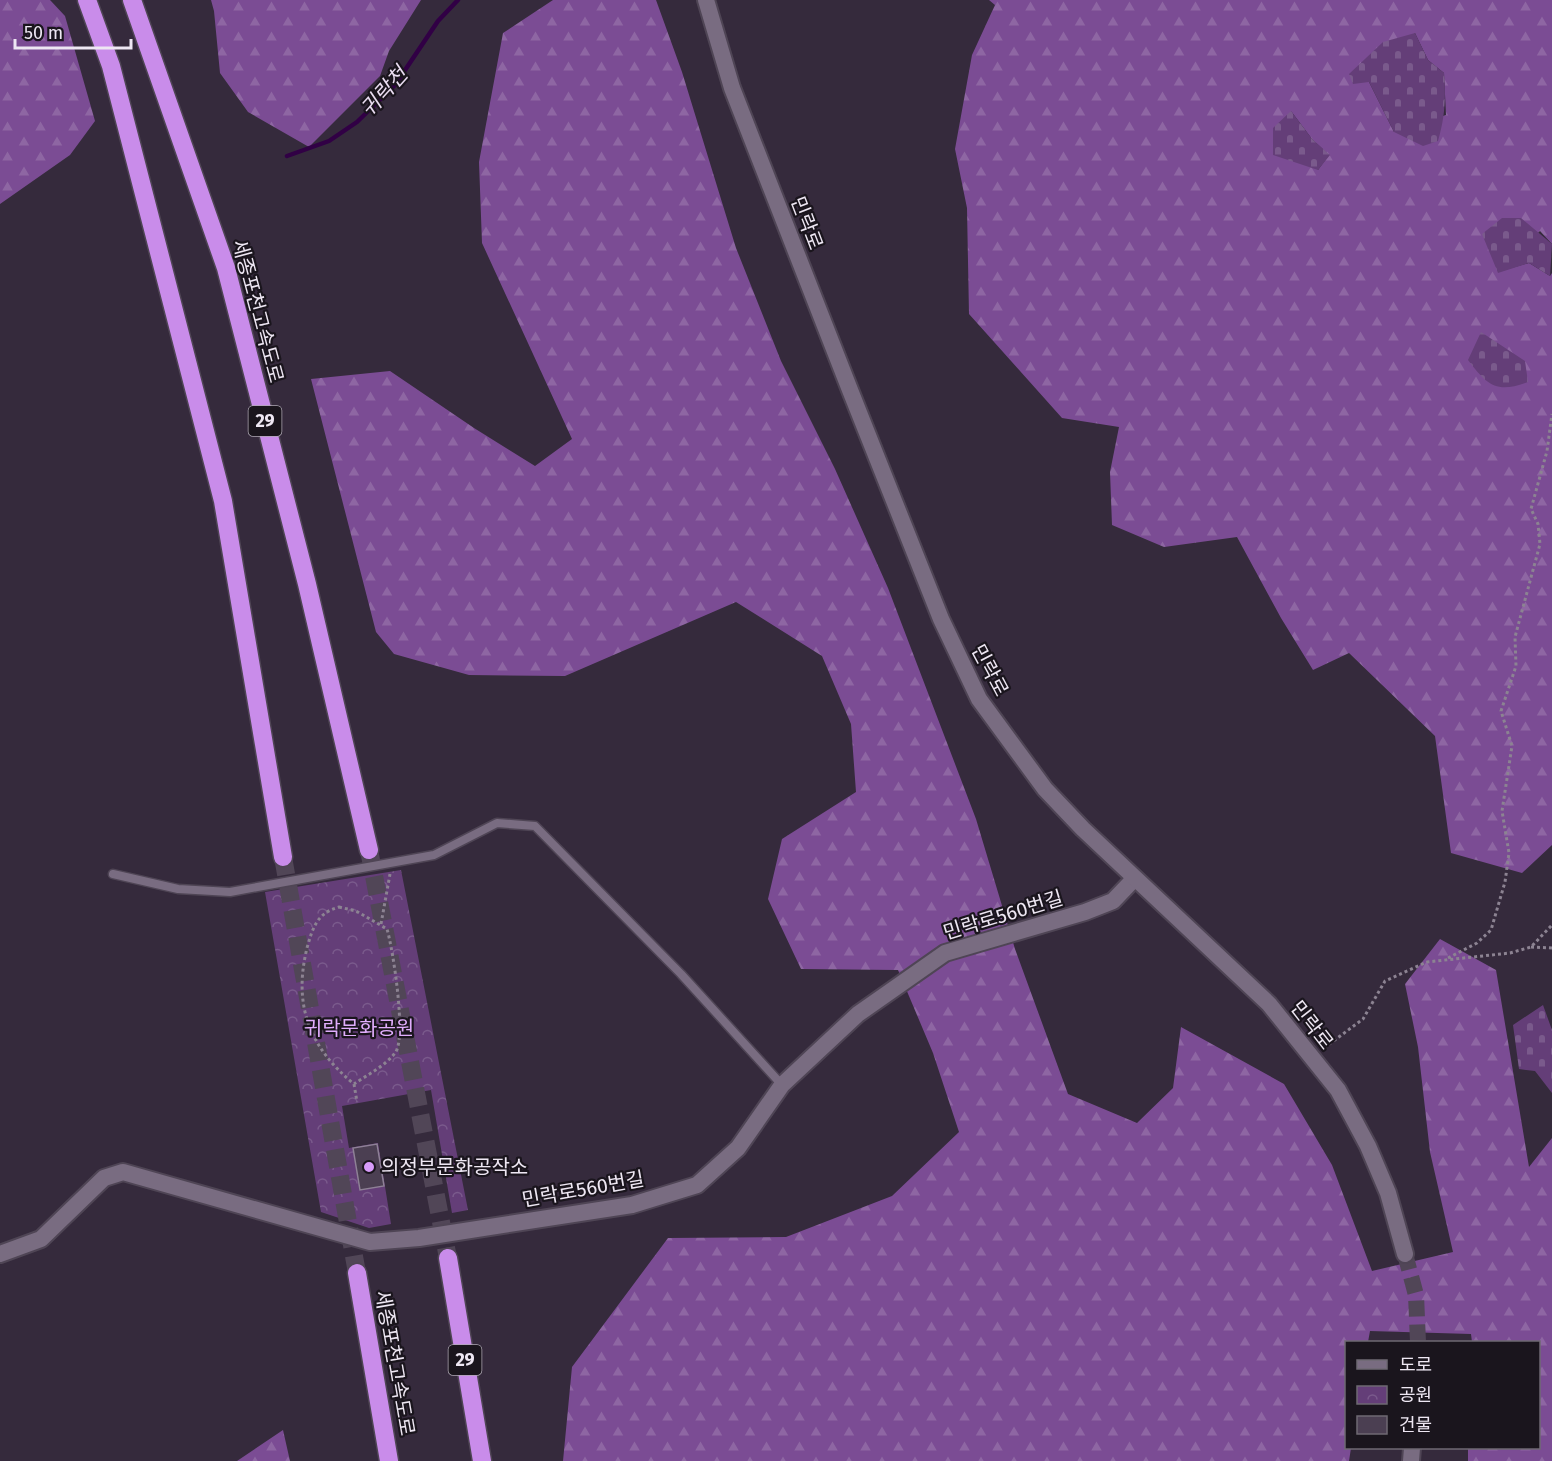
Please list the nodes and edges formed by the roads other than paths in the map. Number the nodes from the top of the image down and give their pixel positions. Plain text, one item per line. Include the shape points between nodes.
1 (87, 0) edge
2 (132, 0) edge
3 (706, 0) edge
4 (369, 850) tunnel mouth
5 (284, 857) tunnel mouth
6 (113, 874) dead end
7 (1134, 879) junction
8 (782, 1085) junction
9 (0, 1254) edge
10 (1405, 1254) tunnel mouth
11 (448, 1258) tunnel mouth
12 (357, 1273) tunnel mouth
13 (389, 1461) edge
14 (482, 1461) edge

1 - 5 highway via 111,66 224,501
2 - 4 highway, 세종포천고속도로 / 29 via 226,268 307,584
3 - 7 main road, 민락로 via 732,88 941,619 980,699 1045,789
6 - 8 lane via 178,889 230,892 434,855 497,823 535,826 681,974
7 - 8 main road, 민락로560번길 via 1113,901 945,953 858,1014
7 - 10 main road, 민락로 via 1269,1004 1338,1090 1388,1193
8 - 9 main road, 민락로560번길 via 738,1148 697,1185 632,1205 370,1242 123,1172 104,1178 41,1239
11 - 14 highway, 29
12 - 13 highway, 세종포천고속도로

